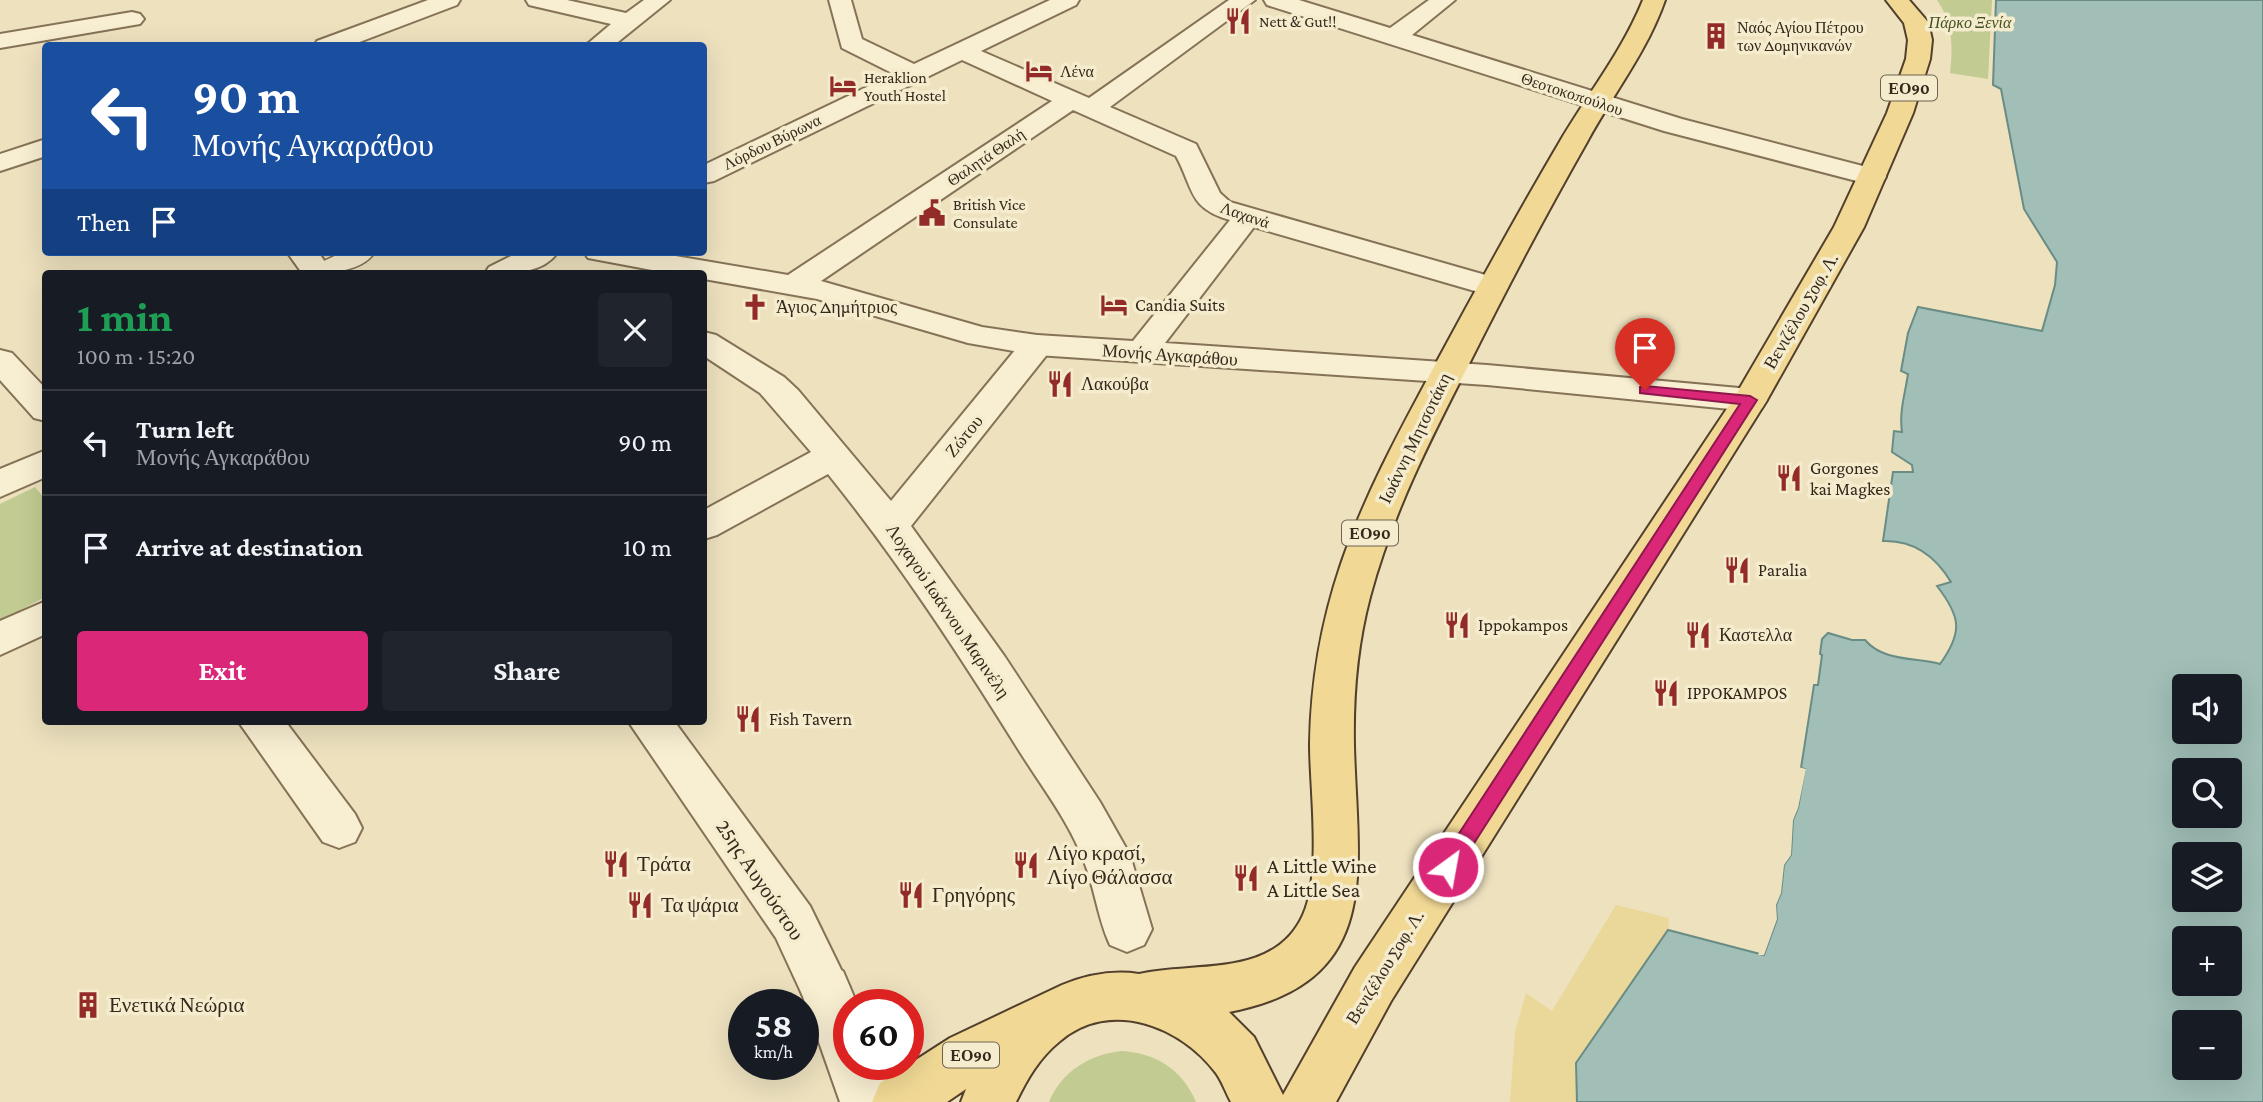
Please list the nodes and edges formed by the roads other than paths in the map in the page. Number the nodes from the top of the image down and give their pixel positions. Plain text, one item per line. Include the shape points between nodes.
1 (449, 0) edge
2 (537, 0) edge
3 (659, 0) edge
4 (840, 0) edge
5 (1068, 0) edge
6 (1244, 0) edge
7 (1275, 0) edge
8 (1444, 0) edge
9 (1654, 0) edge
10 (1897, 0) edge
11 (134, 19) edge
12 (628, 21) junction
13 (1394, 37) junction
14 (0, 41) edge
15 (337, 42) edge
16 (602, 42) edge
17 (961, 51) junction
18 (914, 74) junction
19 (1597, 102) junction
20 (1082, 104) junction
21 (707, 145) edge
22 (42, 148) edge
23 (3, 158) edge
24 (737, 159) junction
25 (707, 174) edge
26 (1872, 177) junction
27 (1247, 217) junction
28 (305, 256) edge
29 (354, 256) edge
30 (536, 256) edge
31 (624, 256) edge
32 (316, 270) edge
33 (324, 270) edge
34 (512, 270) edge
35 (795, 284) junction
36 (1492, 287) junction
37 (707, 344) edge
38 (1037, 345) junction
39 (1141, 353) junction
40 (0, 360) edge
41 (1447, 373) junction
42 (1750, 400) junction
43 (42, 406) edge
44 (834, 455) junction
45 (42, 464) edge
46 (0, 484) edge
47 (707, 524) edge
48 (891, 526) junction
49 (42, 618) edge
50 (0, 639) edge
51 (263, 725) edge
52 (653, 725) edge
53 (339, 828) dead end
54 (1127, 929) dead end
55 (1142, 997) junction
56 (833, 1009) edge
57 (1049, 1018) junction
58 (859, 1080) edge
59 (867, 1102) edge
60 (899, 1102) edge
61 (988, 1102) edge
62 (1259, 1102) edge
63 (1307, 1102) edge

1 - 15 street
2 - 12 street
3 - 12 street
4 - 18 street via 851,43
5 - 17 street, Λόρδου Βύρωνα
6 - 20 street, Θαλητά Θαλή
7 - 13 street, Θεοτοκοπούλου
8 - 13 street
9 - 19 main road, Ιωάννη Μητσοτάκη / ΕΟ90
10 - 26 main road, Βενιζέλου Σοφ. Λ. / ΕΟ90 via 1916,22 1920,50 1900,113
11 - 14 street
12 - 16 street
13 - 19 street, Θεοτοκοπούλου
17 - 18 street, Λόρδου Βύρωνα
17 - 20 street, Λαχανά
18 - 24 street, Λόρδου Βύρωνα
19 - 26 street, Θεοτοκοπούλου
19 - 36 main road, Ιωάννη Μητσοτάκη / ΕΟ90
20 - 27 street, Λαχανά via 1186,150 1206,197 1220,208
20 - 35 street, Θαλητά Θαλή
21 - 24 street
22 - 23 street
24 - 25 street, Λόρδου Βύρωνα
26 - 42 main road, Βενιζέλου Σοφ. Λ. / ΕΟ90 via 1849,227
27 - 36 street, Λαχανά
27 - 39 street
28 - 32 street
29 - 33 lane
30 - 34 street
31 - 35 street, Μονής Αγκαράθου
35 - 38 street, Μονής Αγκαράθου via 979,336
36 - 41 main road, Ιωάννη Μητσοτάκη / ΕΟ90
37 - 44 street, Λοχαγού Ιωάννου Μαρινέλη via 772,385
38 - 39 street, Μονής Αγκαράθου
38 - 48 street, Ζώτου
39 - 41 street, Μονής Αγκαράθου
40 - 43 street
41 - 42 street, Μονής Αγκαράθου
41 - 55 main road, Ιωάννη Μητσοτάκη / ΕΟ90 via 1367,540 1342,632 1332,707 1334,881 1321,932 1296,961 1263,980 1227,989
42 - 63 main road, Βενιζέλου Σοφ. Λ. / ΕΟ90 via 1373,984
44 - 47 street
44 - 48 street, Λοχαγού Ιωάννου Μαρινέλη
45 - 46 street
48 - 54 street, Λοχαγού Ιωάννου Μαρινέλη via 1084,816 1106,855
49 - 50 street
51 - 53 street
52 - 56 street, 25ης Αυγούστου via 793,922
55 - 57 main road, ΕΟ90 via 1094,999
55 - 62 main road, ΕΟ90 via 1192,1014 1222,1037 1244,1066
57 - 60 main road, ΕΟ90 via 968,1056
57 - 61 main road, ΕΟ90 via 1011,1054
58 - 59 street

